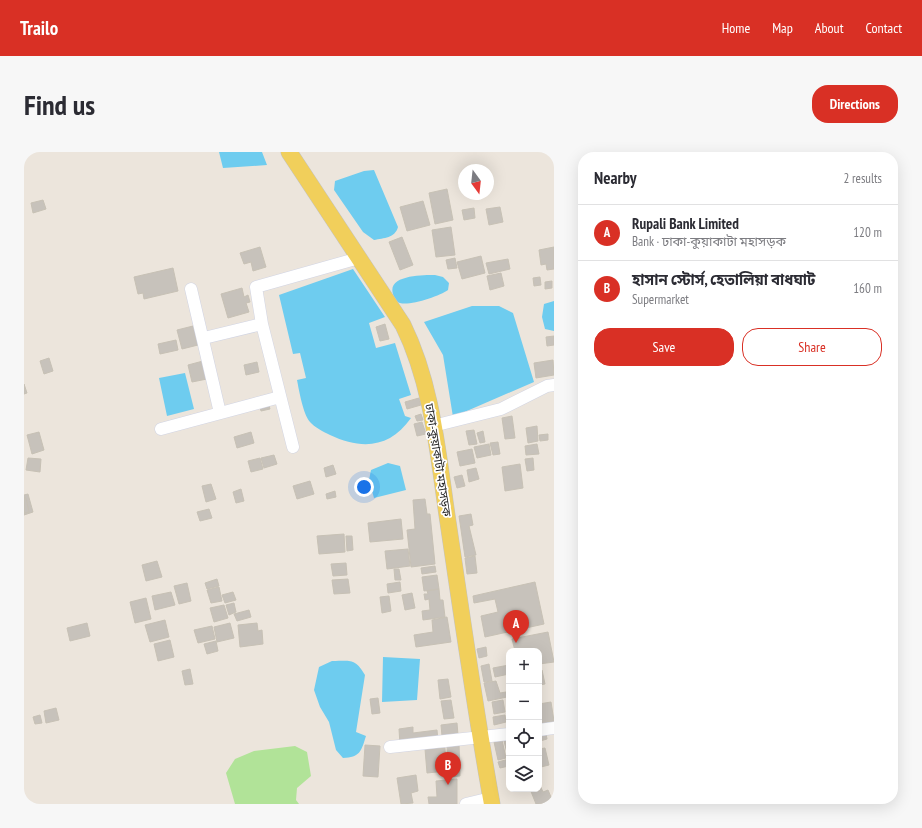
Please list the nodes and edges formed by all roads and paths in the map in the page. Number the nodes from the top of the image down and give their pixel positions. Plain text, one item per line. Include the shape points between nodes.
1 (289, 152) edge
2 (359, 258) junction
3 (192, 290) dead end
4 (262, 324) junction
5 (204, 338) junction
6 (554, 385) edge
7 (280, 397) junction
8 (220, 413) junction
9 (433, 426) junction
10 (161, 429) dead end
11 (293, 448) dead end
12 (554, 728) edge
13 (542, 730) edge
14 (506, 734) edge
15 (480, 738) junction
16 (390, 747) dead end
17 (492, 801) edge
18 (466, 804) edge

1 - 2 main road, ঢাকা-কুয়াকাটা মহাসড়ক
2 - 4 street via 256,287
2 - 9 main road, ঢাকা-কুয়াকাটা মহাসড়ক via 403,325 414,347
3 - 5 street
4 - 5 street
4 - 7 street
5 - 8 street
6 - 9 street via 501,409
7 - 8 street
7 - 11 street
8 - 10 street
9 - 15 main road, ঢাকা-কুয়াকাটা মহাসড়ক
12 - 13 street
14 - 15 street
15 - 16 street
15 - 17 main road, ঢাকা-কুয়াকাটা মহাসড়ক
17 - 18 street

